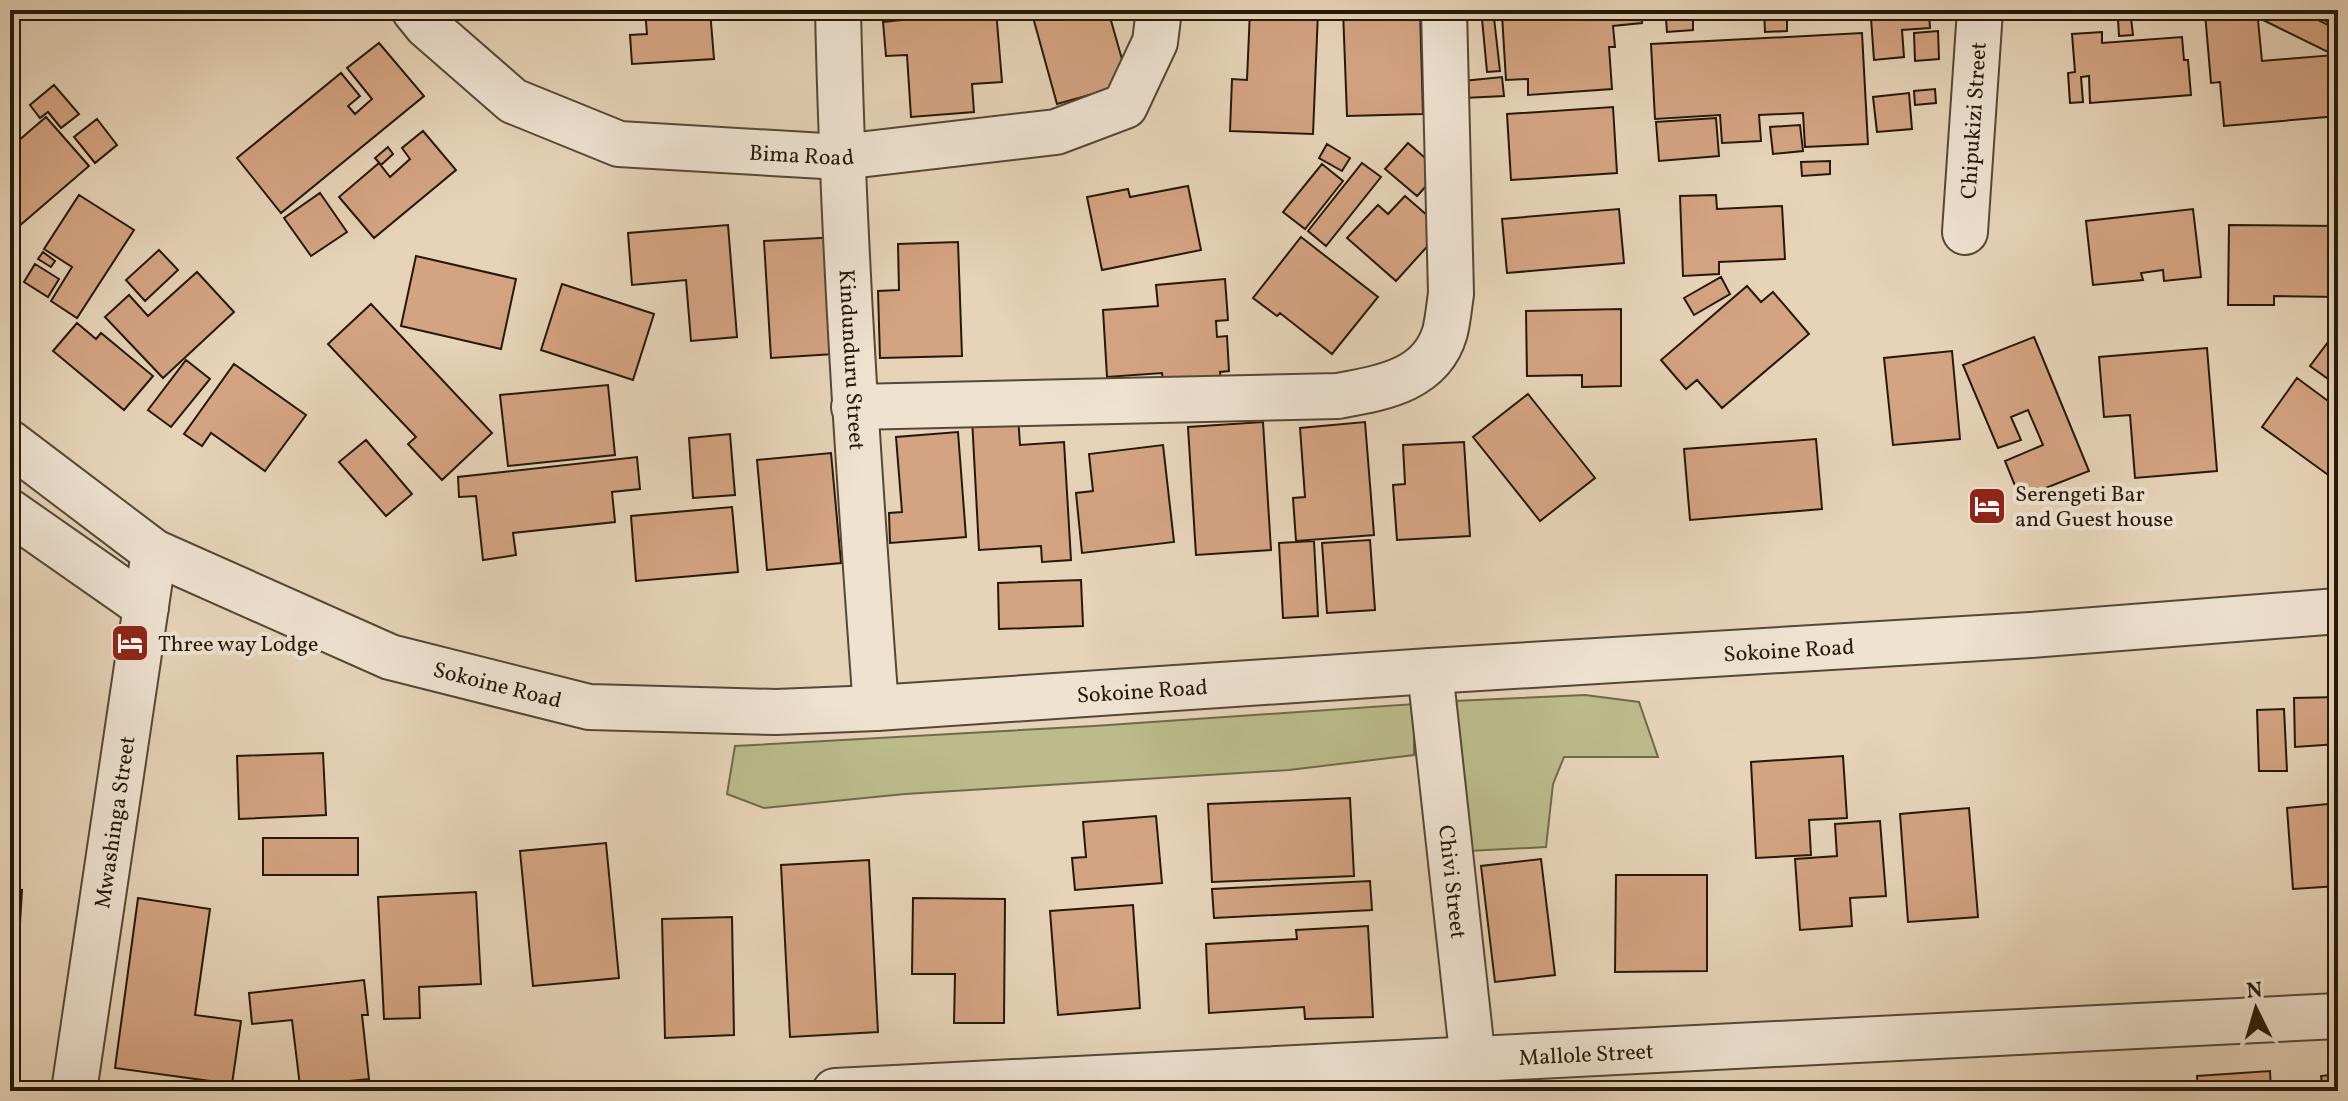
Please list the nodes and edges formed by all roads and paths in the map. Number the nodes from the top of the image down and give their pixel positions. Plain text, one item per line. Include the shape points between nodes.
1 (414, 10) edge
2 (838, 10) edge
3 (1159, 10) edge
4 (1444, 10) edge
5 (1980, 10) edge
6 (841, 157) junction
7 (1965, 232) dead end
8 (854, 407) junction
9 (10, 443) edge
10 (10, 512) edge
11 (154, 552) junction
12 (146, 607) junction
13 (2338, 611) edge
14 (1430, 671) junction
15 (876, 708) junction
16 (2338, 1016) edge
17 (1475, 1076) edge
18 (74, 1091) edge
19 (835, 1091) edge

1 - 6 street, Bima Road via 513,101 619,144
2 - 6 street, Kindunduru Street
3 - 6 street, Bima Road via 1155,42 1125,106 1056,132
4 - 8 street via 1451,294 1444,334 1429,364 1388,387 1338,396
5 - 7 street, Chipukizi Street
6 - 8 street, Kindunduru Street
8 - 15 street, Kindunduru Street
9 - 11 street, Sokoine Road
10 - 12 street
11 - 12 street, Mwashinga Street
11 - 15 street, Sokoine Road via 390,657 589,707 776,712
12 - 18 street, Mwashinga Street
13 - 14 street, Sokoine Road
14 - 15 street, Sokoine Road
14 - 17 street, Chivi Street
16 - 17 street, Mallole Street
17 - 19 street, Mallole Street

